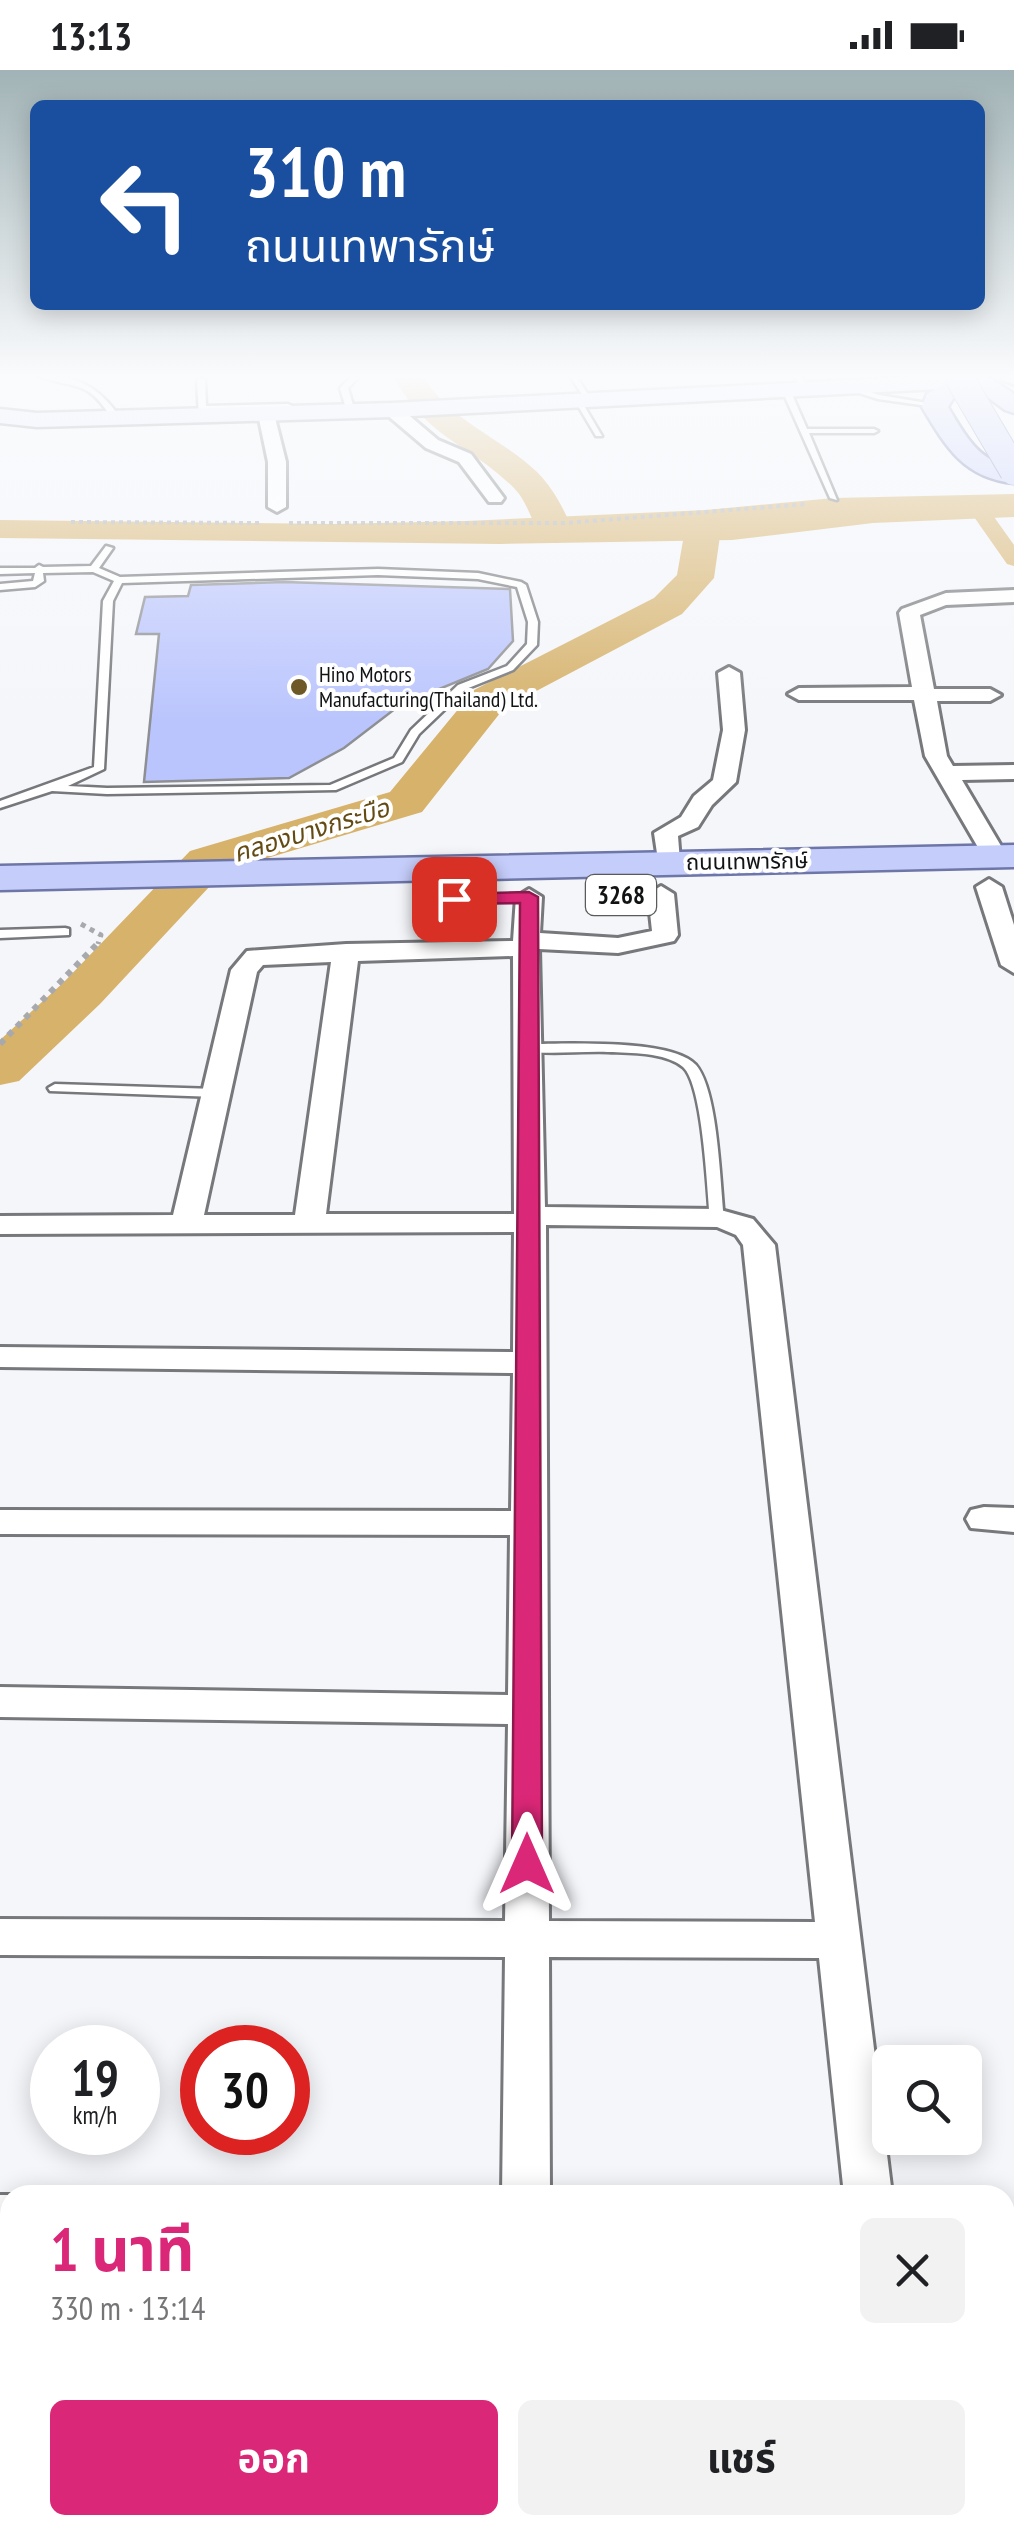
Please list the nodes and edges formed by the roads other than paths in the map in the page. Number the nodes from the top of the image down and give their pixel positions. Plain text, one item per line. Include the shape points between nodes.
1 (278, 491) edge
2 (491, 491) edge
3 (831, 491) edge
4 (496, 498) dead end
5 (834, 498) dead end
6 (278, 515) road end
7 (109, 548) dead end
8 (39, 568) junction
9 (94, 569) junction
10 (0, 571) edge
11 (118, 580) junction
12 (0, 588) edge
13 (1014, 596) edge
14 (729, 673) dead end
15 (799, 694) dead end
16 (925, 694) junction
17 (990, 695) dead end
18 (1014, 772) edge
19 (946, 774) junction
20 (52, 788) junction
21 (0, 804) edge
22 (1003, 871) edge
23 (0, 878) edge
24 (665, 878) junction
25 (235, 889) junction
26 (529, 897) junction
27 (0, 909) edge
28 (57, 920) junction
29 (0, 934) edge
30 (526, 944) junction
31 (346, 952) junction
32 (1014, 964) edge
33 (527, 1048) junction
34 (55, 1088) dead end
35 (216, 1093) junction
36 (717, 1218) junction
37 (530, 1220) junction
38 (186, 1224) junction
39 (309, 1224) junction
40 (0, 1225) edge
41 (0, 1356) edge
42 (530, 1363) junction
43 (0, 1522) edge
44 (528, 1523) junction
45 (0, 1702) edge
46 (527, 1710) junction
47 (0, 1938) edge
48 (527, 1940) junction
49 (837, 1940) junction
50 (526, 2185) edge
51 (867, 2185) edge

1 - 6 street
2 - 4 street
3 - 5 lane
7 - 9 lane
8 - 9 lane
8 - 10 lane
8 - 12 lane via 36,584
9 - 11 lane
11 - 20 lane via 108,602 99,769
11 - 20 lane via 378,572 478,576 521,585 533,622 532,645 510,668 462,687 415,732 398,760 332,788
13 - 16 street via 926,601 909,614
14 - 24 street via 734,730 724,782 690,822 666,832
15 - 16 street
16 - 17 street
16 - 19 street via 936,756
18 - 19 street
19 - 22 street
20 - 21 lane
22 - 24 main road, ถนนเทพารักษ์ / 3268
22 - 32 street
23 - 25 main road, ถนนเทพารักษ์ / 3268 via 164,875
24 - 25 main road, ถนนเทพารักษ์ / 3268
24 - 26 main road, ถนนเทพารักษ์ / 3268
24 - 30 street via 667,926 658,940
25 - 26 main road, ถนนเทพารักษ์ / 3268
25 - 28 main road, ถนนเทพารักษ์ / 3268
26 - 30 street
27 - 28 main road, ถนนเทพารักษ์ / 3268
28 - 29 lane
30 - 31 street
30 - 33 street
31 - 35 street via 256,957 244,970
31 - 39 street
33 - 36 lane via 653,1053 692,1068
33 - 37 street
34 - 35 lane
35 - 38 street
36 - 37 street
36 - 49 street via 740,1222 759,1244
37 - 39 street
37 - 42 street
38 - 39 street
38 - 40 street
41 - 42 street
42 - 44 street
43 - 44 street
44 - 46 street
45 - 46 street
46 - 48 street
47 - 48 street
48 - 49 street
48 - 50 street
49 - 51 street

